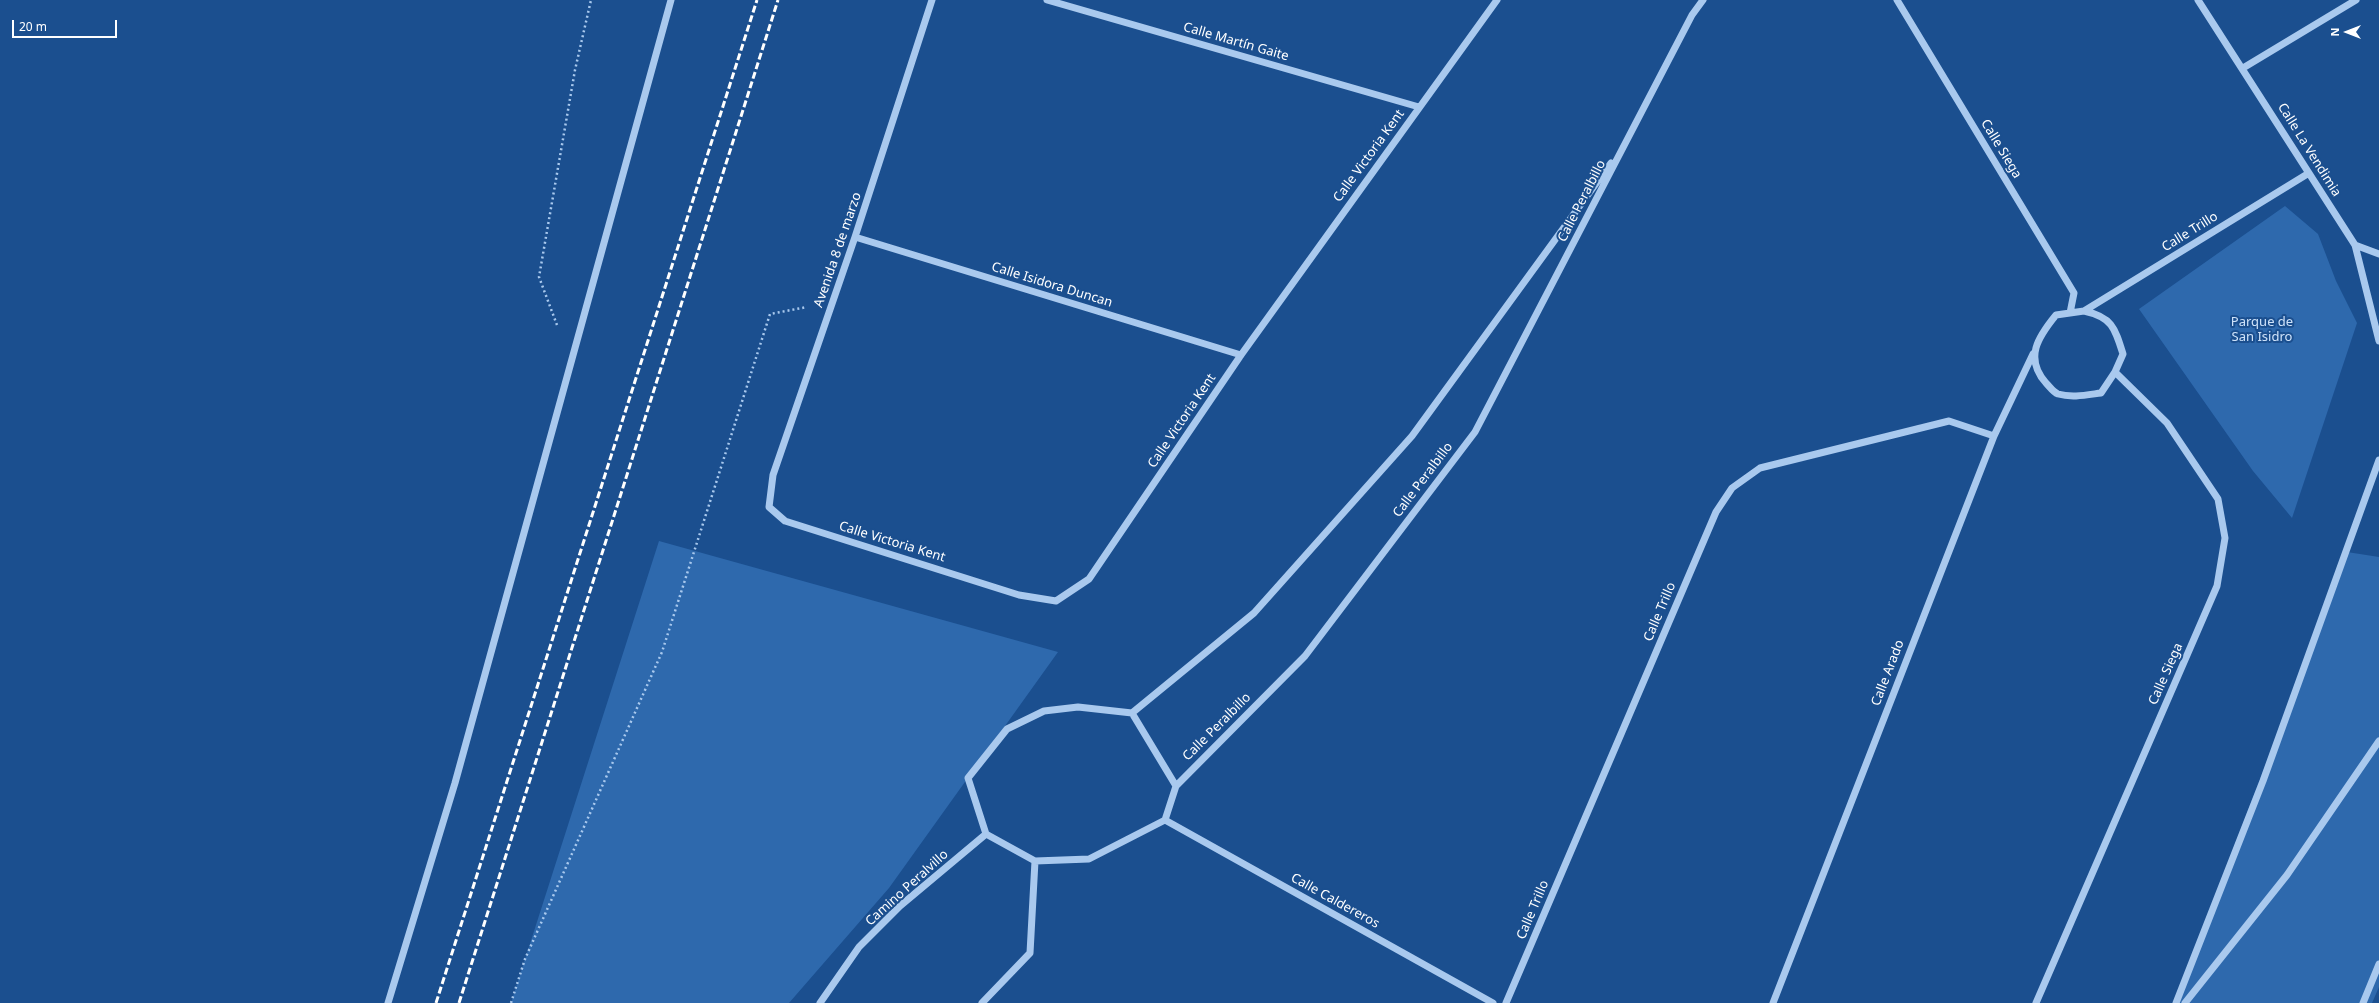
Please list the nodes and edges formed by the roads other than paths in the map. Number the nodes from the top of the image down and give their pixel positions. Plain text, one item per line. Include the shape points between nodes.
1 (671, 0) edge
2 (932, 0) edge
3 (1047, 0) edge
4 (1497, 0) edge
5 (1702, 0) edge
6 (1897, 0) edge
7 (2198, 0) edge
8 (2356, 0) edge
9 (2243, 68) junction
10 (1418, 107) junction
11 (1625, 143) junction
12 (2309, 173) junction
13 (855, 237) junction
14 (2355, 245) junction
15 (2379, 254) edge
16 (2084, 311) junction
17 (2070, 312) junction
18 (2379, 341) edge
19 (2033, 354) junction
20 (1241, 355) junction
21 (2115, 372) junction
22 (1994, 436) junction
23 (2379, 460) edge
24 (769, 508) joint
25 (1132, 713) junction
26 (2379, 741) edge
27 (1176, 786) junction
28 (1165, 820) junction
29 (986, 834) junction
30 (1035, 861) junction
31 (2379, 964) edge
32 (388, 1003) edge
33 (820, 1003) edge
34 (982, 1003) edge
35 (1493, 1003) edge
36 (1506, 1003) edge
37 (1772, 1003) edge
38 (2036, 1003) edge
39 (2176, 1003) edge
40 (2185, 1003) edge
41 (2363, 1003) edge

1 - 32 street via 455,783
2 - 13 street, Avenida 8 de marzo
3 - 10 street, Calle Martín Gaite
4 - 10 street, Calle Victoria Kent
5 - 11 street, Calle Peralbillo
6 - 17 street, Calle Siega via 2074,293
7 - 9 street, Calle La Vendimia
8 - 9 street
9 - 12 street, Calle La Vendimia
10 - 20 street, Calle Victoria Kent
11 - 25 street, Calle Peralbillo via 1412,436 1254,613
11 - 27 street, Calle Peralbillo via 1475,432 1305,656
12 - 14 street, Calle La Vendimia
12 - 16 street, Calle Trillo
13 - 20 street, Calle Isidora Duncan
13 - 24 street, Avenida 8 de marzo via 773,475
14 - 15 street
14 - 18 street, Calle La Vendimia
16 - 17 street
16 - 21 street via 2101,315 2115,329 2123,354
17 - 19 street via 2056,315 2040,334
19 - 21 street via 2041,377 2056,393 2076,396 2101,393
19 - 22 street, Calle Arado
20 - 24 street, Calle Victoria Kent via 1089,579 1056,601 1019,595 785,521
21 - 38 street, Calle Siega via 2167,423 2218,499 2225,538 2217,586
22 - 36 street, Calle Trillo via 1949,421 1760,468 1732,488 1716,512
22 - 37 street, Calle Arado
23 - 39 street via 2263,782
25 - 27 street
25 - 29 street via 1078,708 1044,711 1007,729 968,778
26 - 40 street via 2287,875
27 - 28 street
28 - 30 street via 1089,859
28 - 35 street, Calle Caldereros
29 - 30 street
29 - 33 street, Camino Peralvillo via 900,906 859,947
30 - 34 street via 1030,953
31 - 41 street

